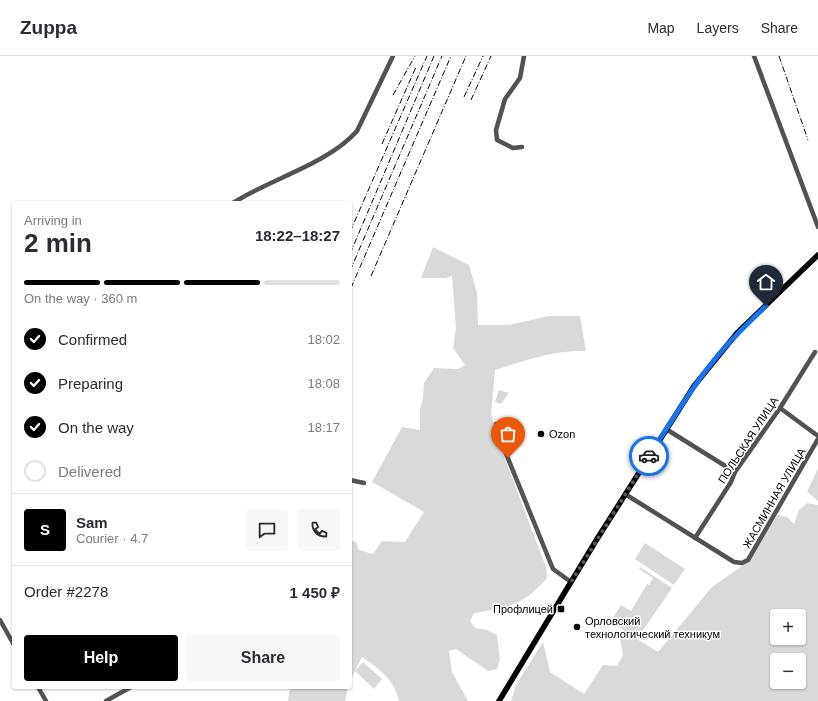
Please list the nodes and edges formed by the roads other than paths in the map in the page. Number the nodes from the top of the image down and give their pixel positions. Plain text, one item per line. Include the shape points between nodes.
1 (393, 56) edge
2 (524, 56) edge
3 (754, 56) edge
4 (522, 147) dead end
5 (237, 201) edge
6 (818, 227) edge
7 (818, 255) edge
8 (815, 352) dead end
9 (780, 408) junction
10 (496, 424) dead end
11 (666, 430) junction
12 (818, 436) edge
13 (818, 439) edge
14 (735, 472) junction
15 (352, 480) edge
16 (364, 483) dead end
17 (625, 494) junction
18 (695, 538) junction
19 (571, 582) junction
20 (0, 620) edge
21 (12, 641) edge
22 (39, 689) edge
23 (127, 689) edge
24 (500, 700) edge
25 (46, 701) edge
26 (106, 701) edge

1 - 5 street via 357,131 351,138 310,165
2 - 4 street via 520,78 505,99 496,130 497,140 513,148
3 - 6 street
7 - 11 main road via 729,342 694,386
8 - 9 street, ПОЛЬСКАЯ УЛИЦА
9 - 12 street
9 - 14 street, ПОЛЬСКАЯ УЛИЦА
10 - 19 street via 553,569
11 - 14 street
11 - 17 main road
13 - 18 street, ЖАСМИННАЯ УЛИЦА via 748,560 742,563 734,562
14 - 18 street, ПОЛЬСКАЯ УЛИЦА
15 - 16 street
17 - 18 street
17 - 19 main road
19 - 24 main road
20 - 21 street
22 - 25 street
23 - 26 street

